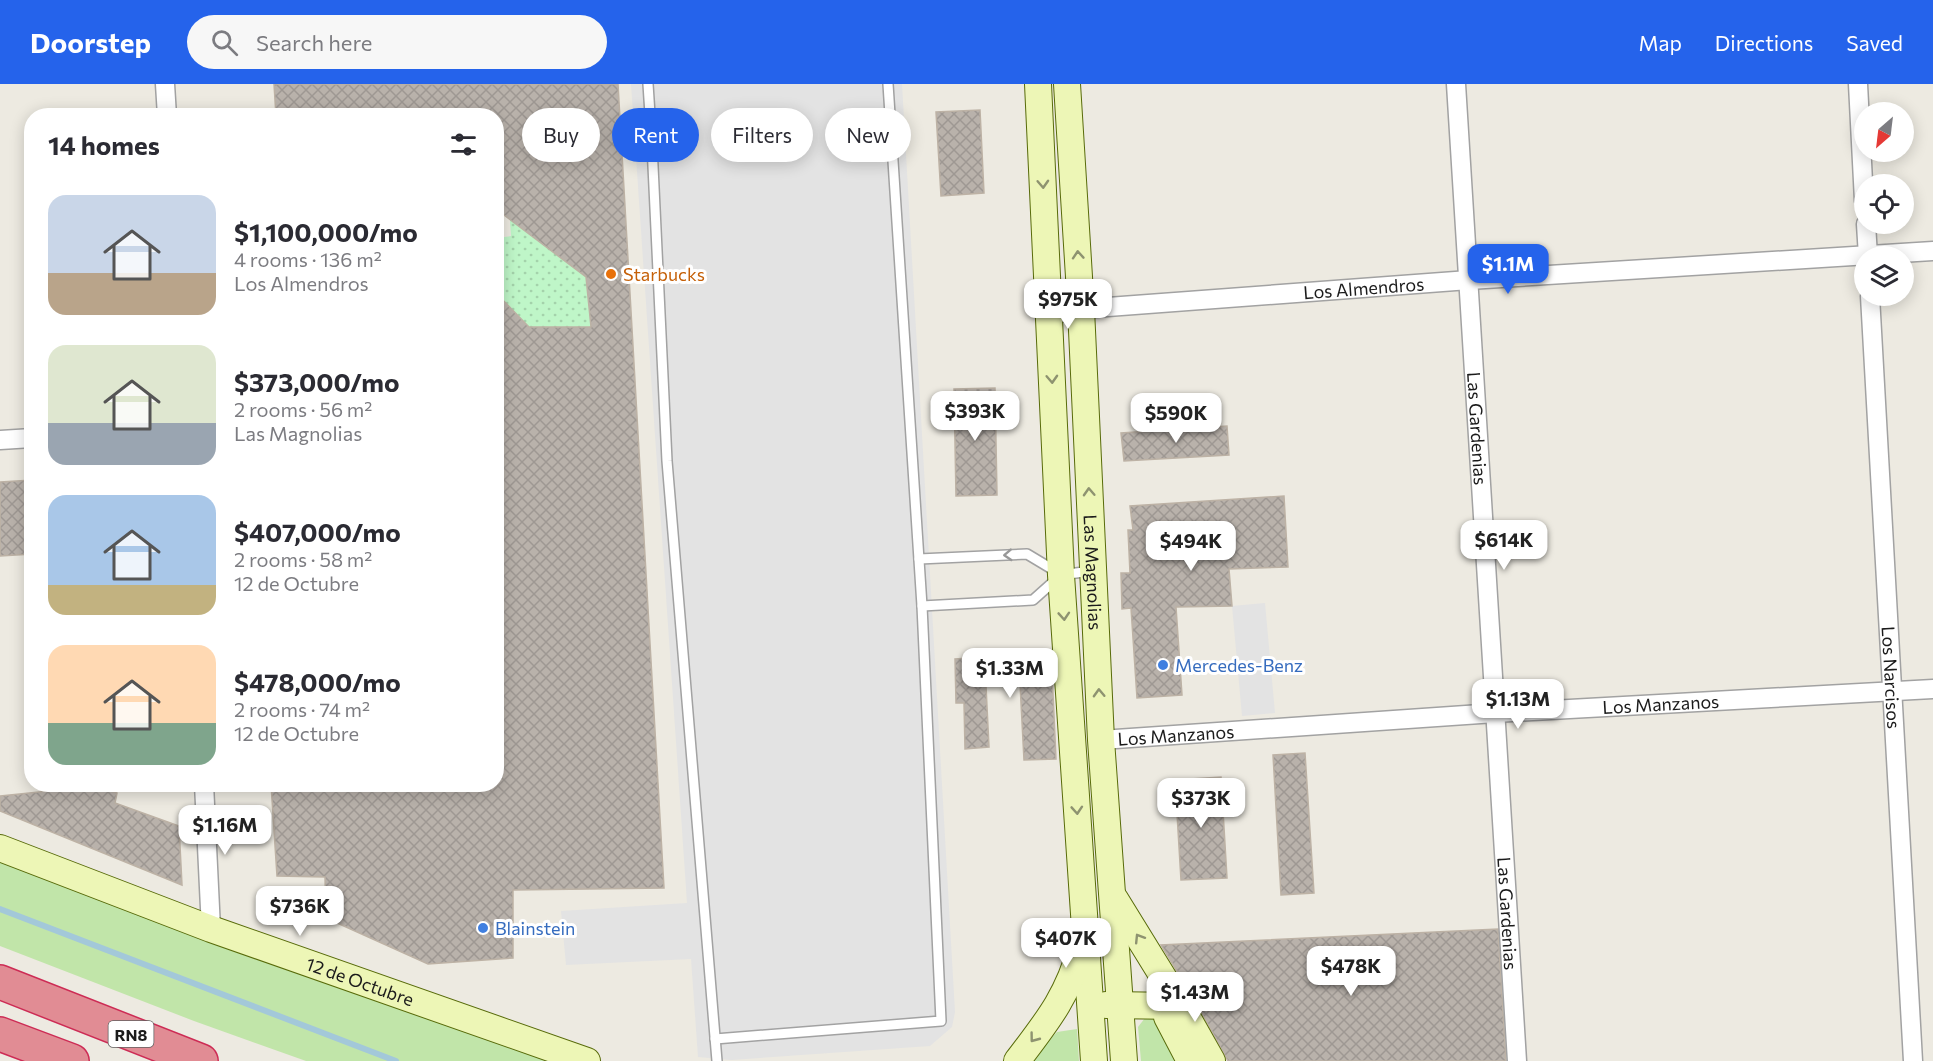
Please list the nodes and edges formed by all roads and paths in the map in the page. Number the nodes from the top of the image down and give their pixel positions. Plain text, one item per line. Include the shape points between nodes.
1 (165, 84) edge
2 (648, 84) edge
3 (888, 84) edge
4 (1038, 84) edge
5 (1067, 84) edge
6 (1456, 84) edge
7 (1858, 84) edge
8 (166, 108) edge
9 (1863, 174) edge
10 (1933, 250) edge
11 (1914, 251) edge
12 (1854, 256) edge
13 (1469, 280) junction
14 (1871, 306) edge
15 (1081, 309) junction
16 (1049, 315) junction
17 (24, 438) edge
18 (0, 440) edge
19 (919, 559) junction
20 (1094, 571) junction
21 (1061, 575) junction
22 (922, 606) junction
23 (1933, 689) edge
24 (1891, 692) junction
25 (1495, 713) junction
26 (1101, 740) junction
27 (204, 792) edge
28 (0, 848) edge
29 (1114, 897) junction
30 (211, 929) junction
31 (1085, 929) junction
32 (0, 977) edge
33 (0, 982) edge
34 (1122, 1005) junction
35 (1090, 1006) junction
36 (1171, 1006) junction
37 (61, 1007) junction
38 (1052, 1014) junction
39 (0, 1034) edge
40 (715, 1039) junction
41 (72, 1061) edge
42 (201, 1061) edge
43 (587, 1061) edge
44 (717, 1061) edge
45 (1017, 1061) edge
46 (1094, 1061) edge
47 (1124, 1061) edge
48 (1190, 1061) edge
49 (1212, 1061) edge
50 (1517, 1061) edge
51 (1913, 1061) edge

1 - 8 street
2 - 40 lane via 667,461
3 - 19 lane
4 -> 16 main road, Las Magnolias
15 -> 5 main road, Las Magnolias
6 - 13 street, Las Gardenias
7 - 9 street
10 - 11 street, Los Almendros
12 - 13 street, Los Almendros
13 - 15 street, Los Almendros
13 - 25 street, Las Gardenias
14 - 24 street, Los Narcisos
15 - 16 street, Los Almendros
20 -> 15 main road, Las Magnolias
16 -> 21 main road, Las Magnolias
17 - 18 street
21 -> 19 lane via 1027,554
19 - 22 lane
20 - 21 lane
26 -> 20 main road, Las Magnolias
21 - 22 lane via 1033,600
21 -> 31 main road, Las Magnolias
22 - 40 lane via 941,1021
23 - 24 street, Los Manzanos
24 - 25 street, Los Manzanos
24 - 51 street, Los Narcisos
25 - 26 street, Los Manzanos
25 - 50 street, Las Gardenias
26 - 29 main road, Las Magnolias
27 - 30 street
28 - 30 main road, 12 de Octubre
29 - 34 main road, Las Magnolias
36 -> 29 main road
30 - 43 main road, 12 de Octubre
31 - 35 main road, Las Magnolias
31 - 38 main road via 1073,977
32 - 37 highway
33 - 37 highway, RN8
34 - 35 main road
34 - 36 main road
34 - 47 main road, Las Magnolias
35 - 38 main road
35 - 46 main road, Las Magnolias
36 - 48 main road
36 - 49 main road
37 - 42 highway, RN8
38 -> 45 main road
39 - 41 highway
40 - 44 lane

